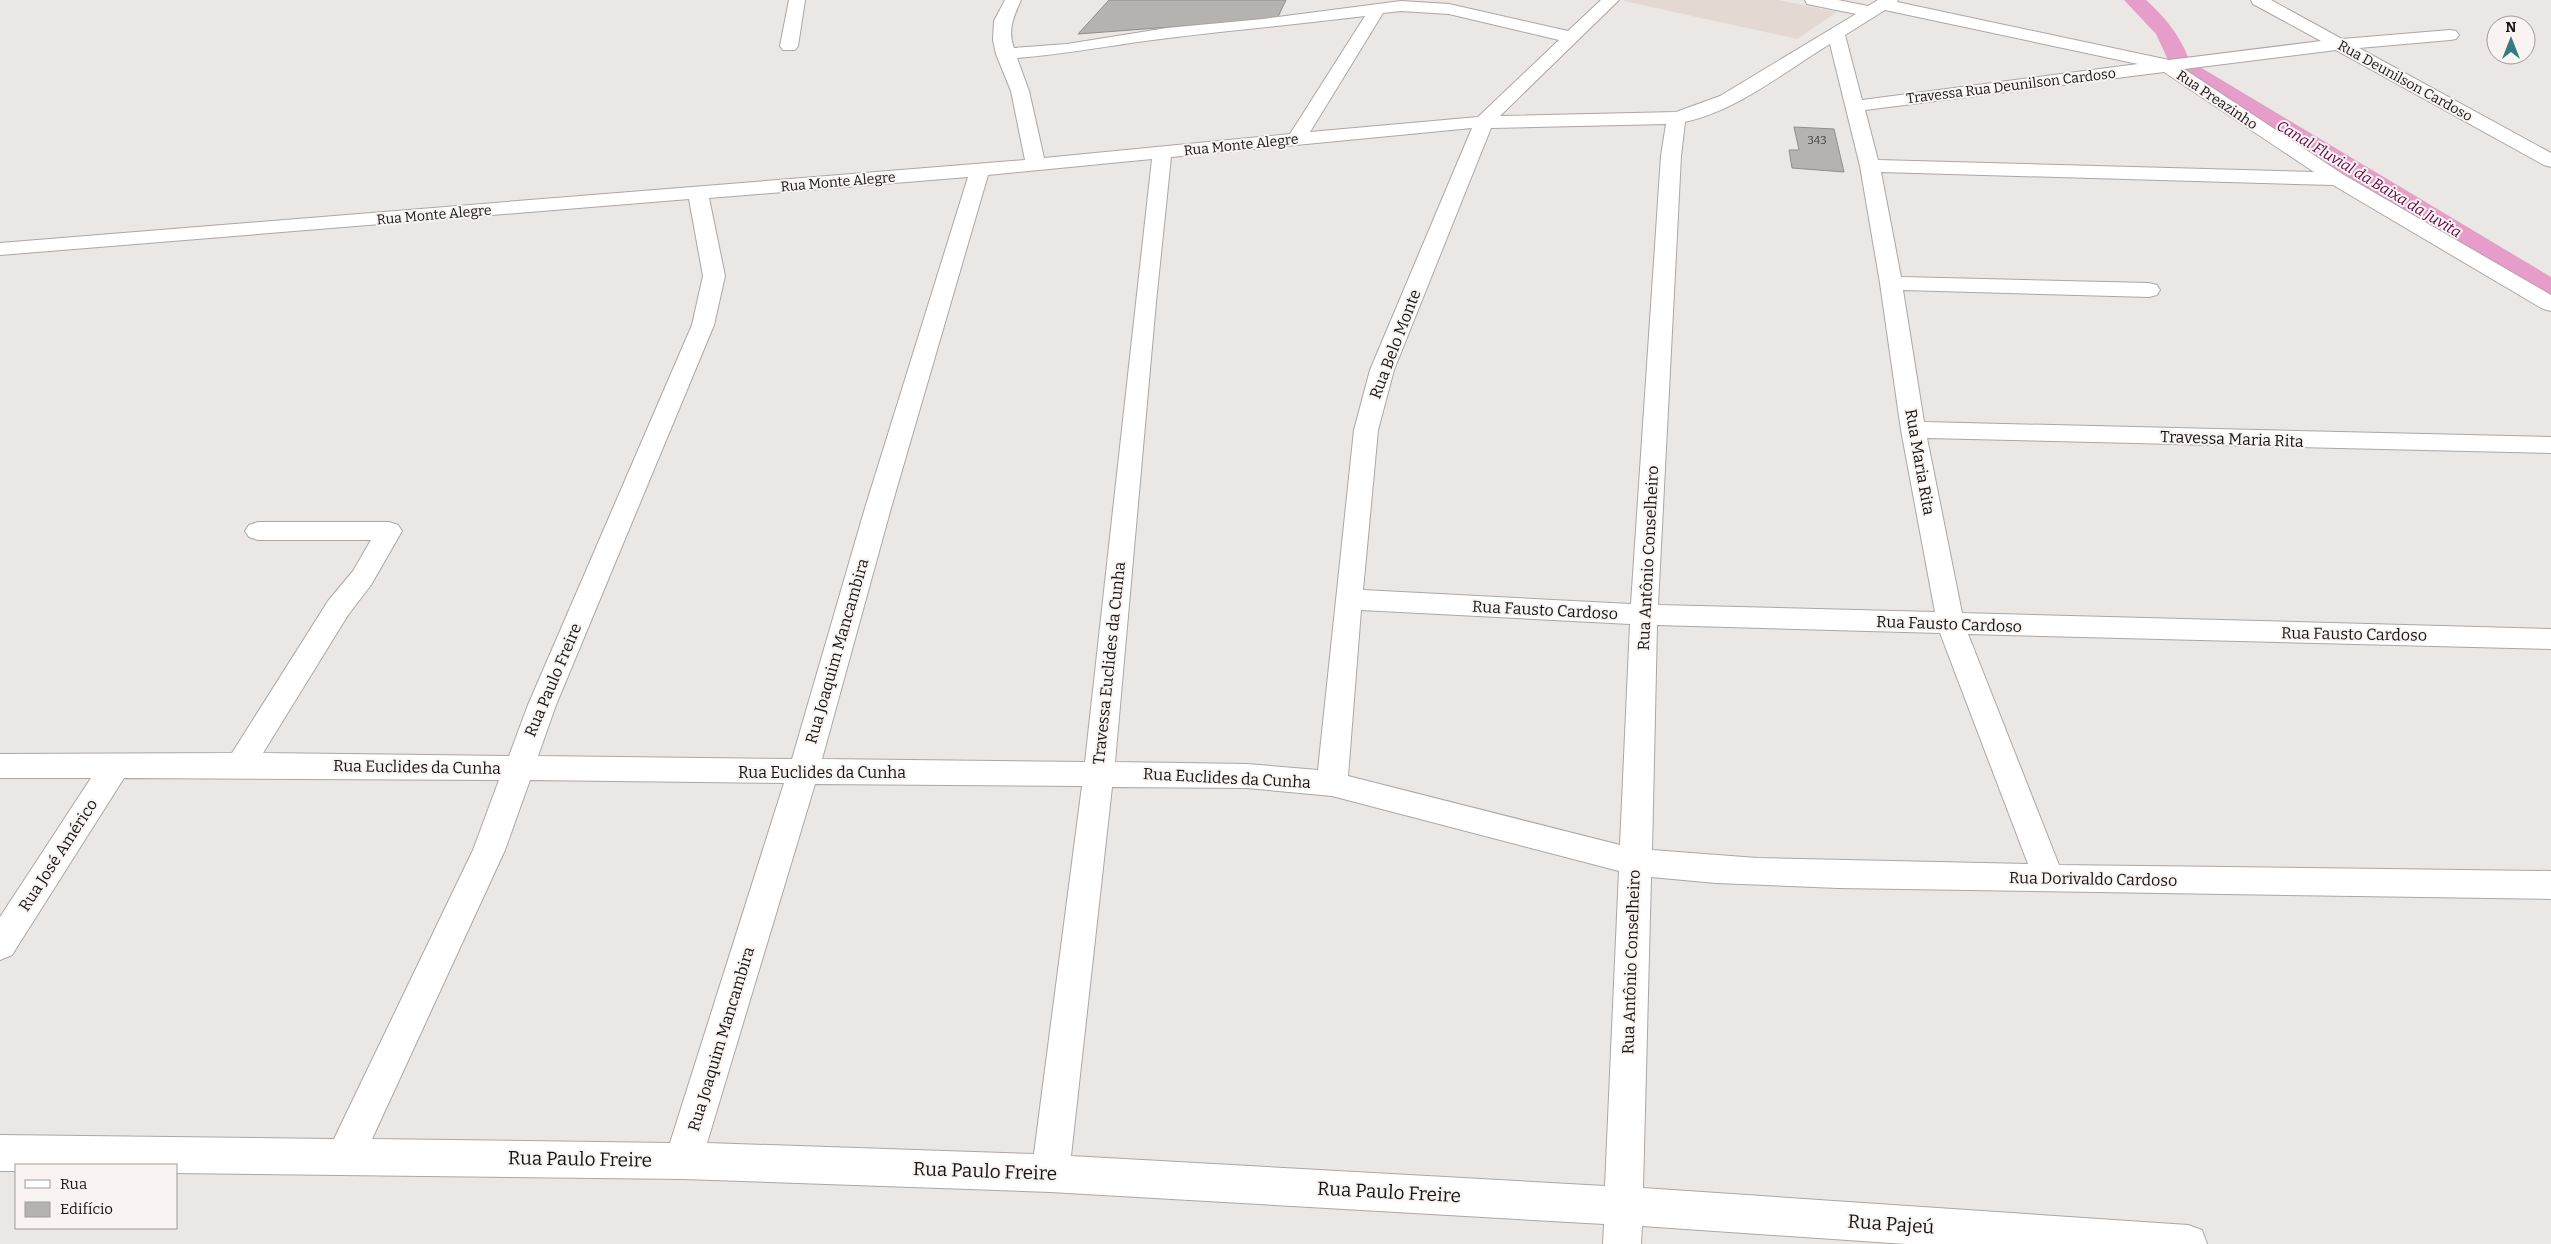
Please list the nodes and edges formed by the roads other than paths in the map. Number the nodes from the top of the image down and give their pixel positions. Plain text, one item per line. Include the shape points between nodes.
1 (798, 0) edge
2 (1013, 0) edge
3 (1611, 0) edge
4 (1813, 0) edge
5 (2259, 0) edge
6 (1882, 5) edge
7 (1378, 8) junction
8 (1836, 34) junction
9 (2450, 34) dead end
10 (1571, 37) junction
11 (2340, 44) junction
12 (789, 46) dead end
13 (1005, 54) junction
14 (2166, 65) junction
15 (1855, 106) junction
16 (1676, 118) junction
17 (1484, 121) junction
18 (1296, 139) junction
19 (1162, 153) junction
20 (2551, 162) edge
21 (1036, 164) junction
22 (1870, 166) junction
23 (980, 170) junction
24 (2336, 179) junction
25 (698, 194) junction
26 (0, 249) edge
27 (1891, 283) junction
28 (2149, 290) dead end
29 (2551, 304) edge
30 (1913, 430) junction
31 (2551, 445) edge
32 (258, 531) dead end
33 (1348, 599) junction
34 (1644, 616) junction
35 (1951, 625) junction
36 (2551, 639) edge
37 (116, 765) junction
38 (240, 765) junction
39 (0, 766) edge
40 (518, 768) junction
41 (803, 772) junction
42 (1099, 773) junction
43 (1332, 784) junction
44 (1635, 862) junction
45 (2049, 879) junction
46 (2551, 885) edge
47 (0, 945) edge
48 (0, 1153) edge
49 (345, 1156) junction
50 (683, 1161) junction
51 (1050, 1173) junction
52 (1624, 1206) junction
53 (1622, 1244) edge
54 (2188, 1244) edge

1 - 12 street
2 - 13 street via 1003,21
3 - 10 street, Rua Belo Monte
4 - 6 street
5 - 11 street, Rua Deunilson Cardoso
6 - 8 street
6 - 14 street
7 - 10 street via 1426,6
7 - 13 street via 1167,33 1076,48
7 - 18 street
8 - 15 street, Rua Maria Rita
8 - 16 street via 1720,103
9 - 11 street, Travessa Rua Deunilson Cardoso
10 - 17 street, Rua Belo Monte
11 - 14 street, Travessa Rua Deunilson Cardoso
11 - 20 street, Rua Deunilson Cardoso
13 - 21 street via 1020,91
14 - 15 street, Travessa Rua Deunilson Cardoso
14 - 24 street, Rua Preazinho
15 - 22 street, Rua Maria Rita
16 - 17 street, Rua Monte Alegre
16 - 34 street, Rua Antônio Conselheiro via 1671,156
17 - 18 street, Rua Monte Alegre
17 - 33 street, Rua Belo Monte via 1374,396 1366,430
18 - 19 street, Rua Monte Alegre
19 - 21 street, Rua Monte Alegre
19 - 42 street, Travessa Euclides da Cunha via 1144,302
21 - 23 street, Rua Monte Alegre
22 - 24 street
22 - 27 street, Rua Maria Rita
23 - 25 street, Rua Monte Alegre
23 - 41 street, Rua Joaquim Mancambira via 878,508
24 - 29 street, Rua Preazinho
25 - 26 street, Rua Monte Alegre
25 - 40 street, Rua Paulo Freire via 714,276 704,325
27 - 28 street
27 - 30 street, Rua Maria Rita
30 - 31 street, Travessa Maria Rita
30 - 35 street, Rua Maria Rita
32 - 38 street via 389,531
33 - 34 street, Rua Fausto Cardoso
33 - 43 street, Rua Belo Monte
34 - 35 street, Rua Fausto Cardoso
34 - 44 street, Rua Antônio Conselheiro
35 - 36 street, Rua Fausto Cardoso
35 - 45 street, Rua Maria Rita
37 - 38 street, Rua Euclides da Cunha
37 - 39 street, Rua Euclides da Cunha
37 - 47 street, Rua José Américo
38 - 40 street, Rua Euclides da Cunha
40 - 41 street, Rua Euclides da Cunha
40 - 49 street, Rua Paulo Freire via 489,850
41 - 42 street, Rua Euclides da Cunha
41 - 50 street, Rua Joaquim Mancambira
42 - 43 street, Rua Euclides da Cunha via 1247,776
42 - 51 street, Travessa Euclides da Cunha
43 - 44 street, Rua Euclides da Cunha
44 - 45 street, Rua Dorivaldo Cardoso via 1741,872
44 - 52 street, Rua Antônio Conselheiro
45 - 46 street, Rua Dorivaldo Cardoso
48 - 49 street, Rua Paulo Freire
49 - 50 street, Rua Paulo Freire
50 - 51 street, Rua Paulo Freire
51 - 52 street, Rua Paulo Freire
52 - 53 street, Rua Antônio Conselheiro
52 - 54 street, Rua Pajeú

